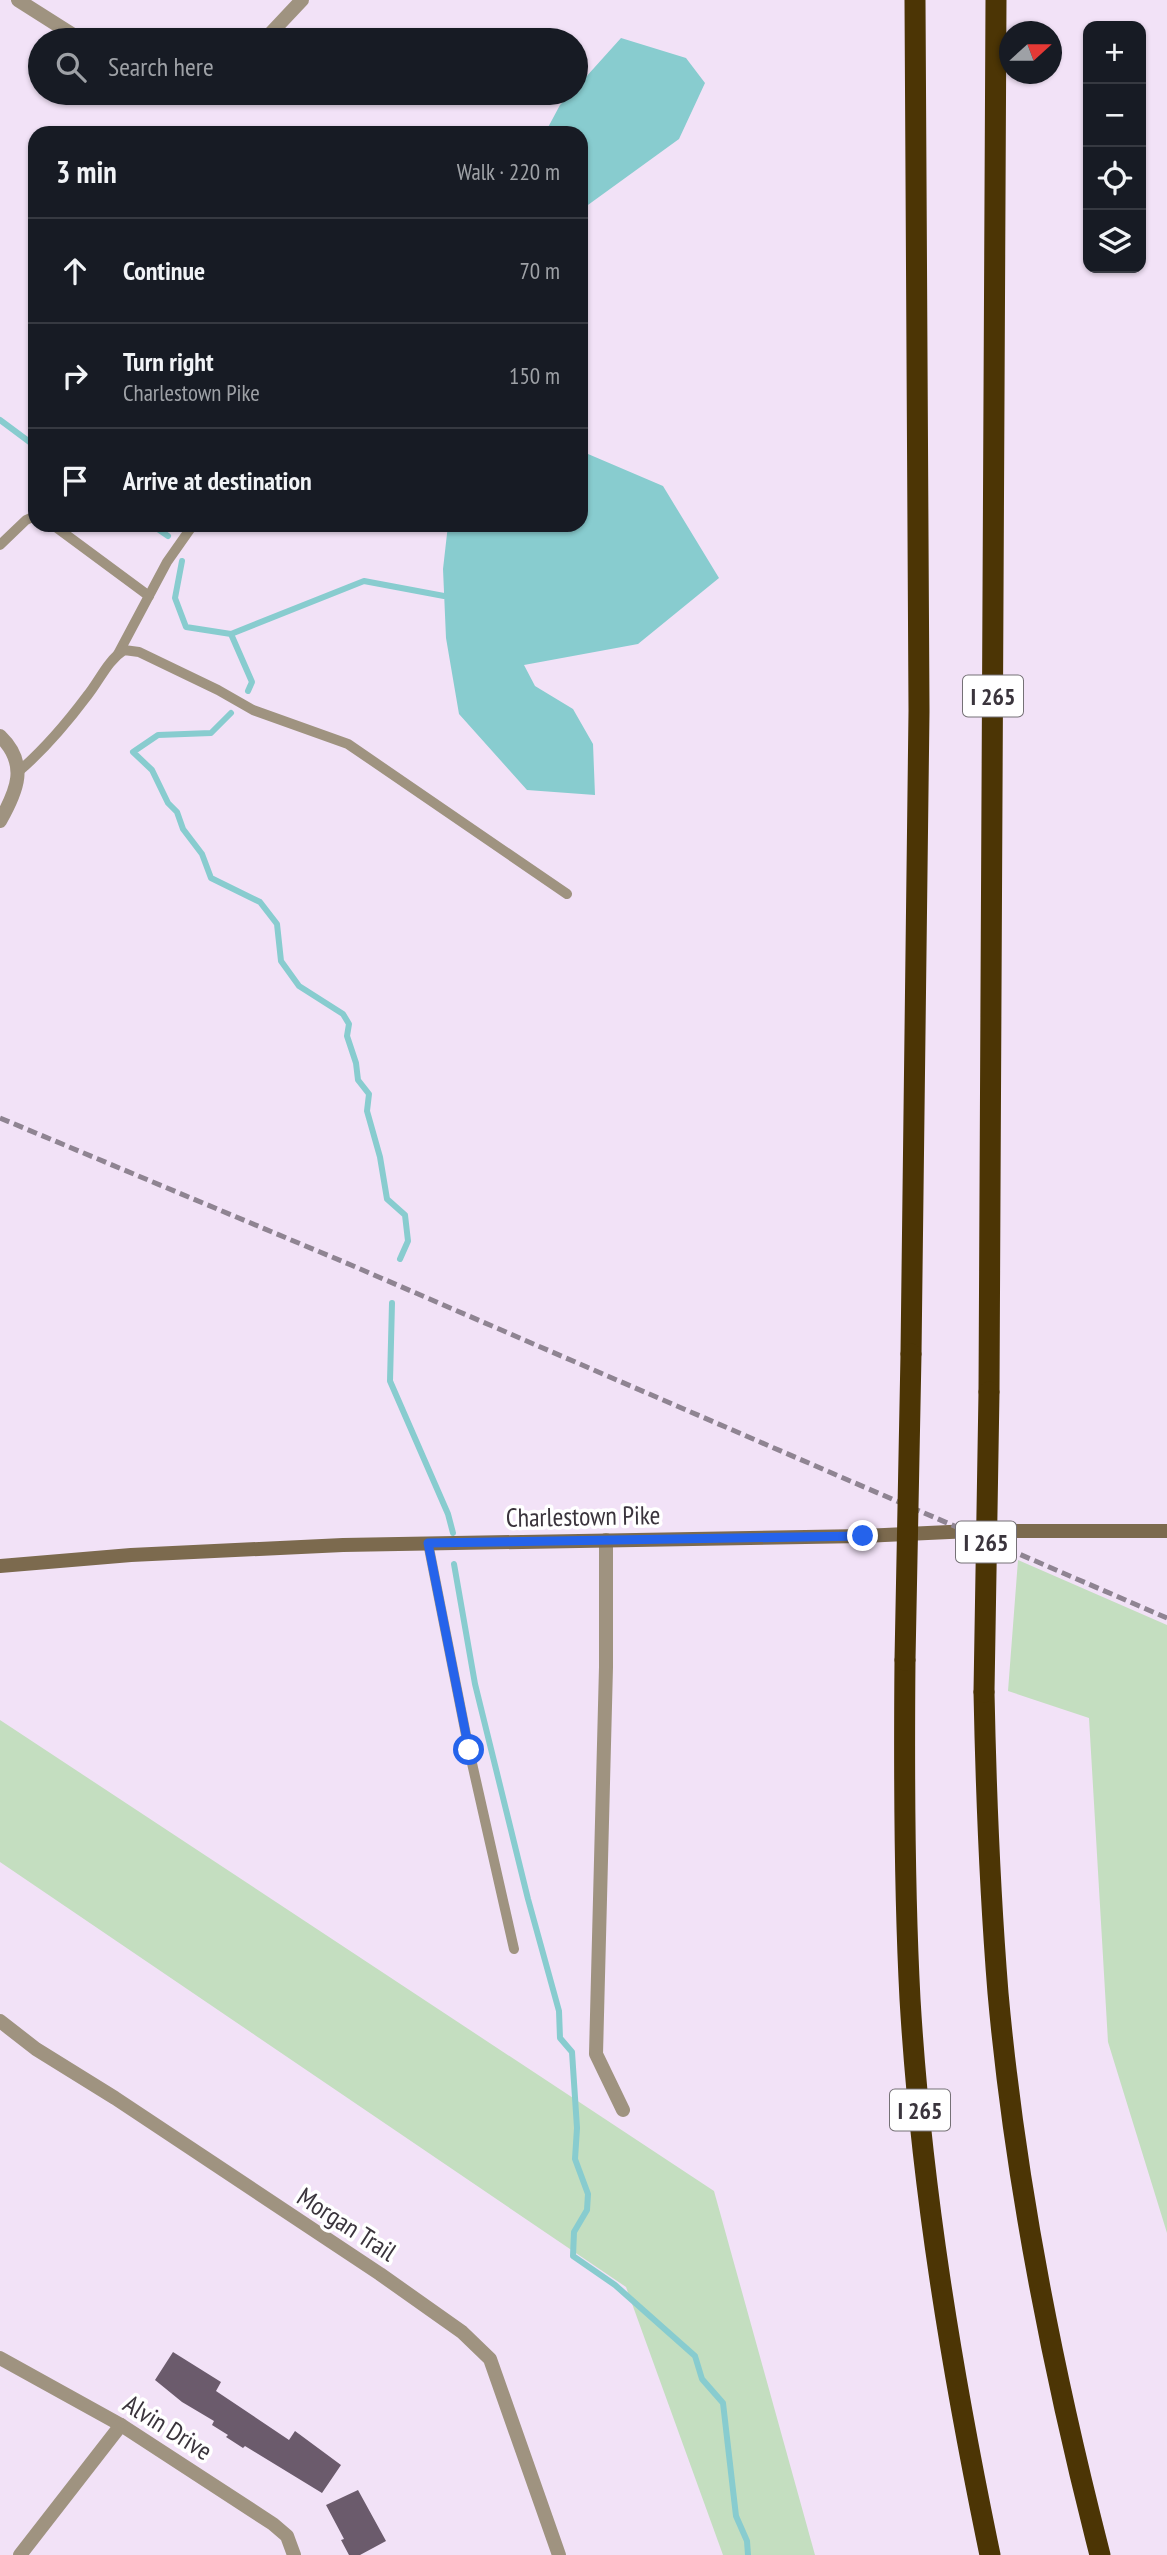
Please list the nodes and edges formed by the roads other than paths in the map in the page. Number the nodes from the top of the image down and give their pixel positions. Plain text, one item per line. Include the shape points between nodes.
1 (18, 0) edge
2 (302, 0) edge
3 (915, 0) edge
4 (996, 0) edge
5 (62, 28) edge
6 (276, 28) edge
7 (28, 519) edge
8 (62, 532) edge
9 (188, 532) edge
10 (0, 545) edge
11 (149, 596) junction
12 (118, 654) junction
13 (0, 736) edge
14 (18, 772) junction
15 (0, 821) edge
16 (567, 894) dead end
17 (1167, 1531) edge
18 (606, 1540) junction
19 (428, 1543) junction
20 (0, 1566) edge
21 (514, 1950) dead end
22 (0, 2021) edge
23 (623, 2110) dead end
24 (0, 2358) edge
25 (121, 2425) junction
26 (20, 2555) edge
27 (294, 2555) edge
28 (559, 2555) edge
29 (990, 2555) edge
30 (1100, 2555) edge

1 - 5 street
2 - 6 street
3 - 29 highway, I 265, bridge via 919,711 904,1864 925,2164 958,2399
4 - 30 highway, I 265, bridge via 984,1692 991,1900 1009,2092 1046,2315
7 - 10 lane
8 - 11 lane
9 - 11 lane
11 - 12 lane
12 - 14 lane via 45,749
12 - 16 lane via 139,652 253,710 348,744
13 - 14 street
14 - 15 street via 19,782
17 - 18 street, Charlestown Pike
18 - 19 street, Charlestown Pike
18 - 23 street via 596,2054
19 - 20 street, Charlestown Pike via 131,1555
19 - 21 lane
22 - 28 street, Morgan Trail via 462,2332 490,2359
24 - 25 street, Alvin Drive
25 - 26 street
25 - 27 street, Alvin Drive via 273,2524 287,2536

